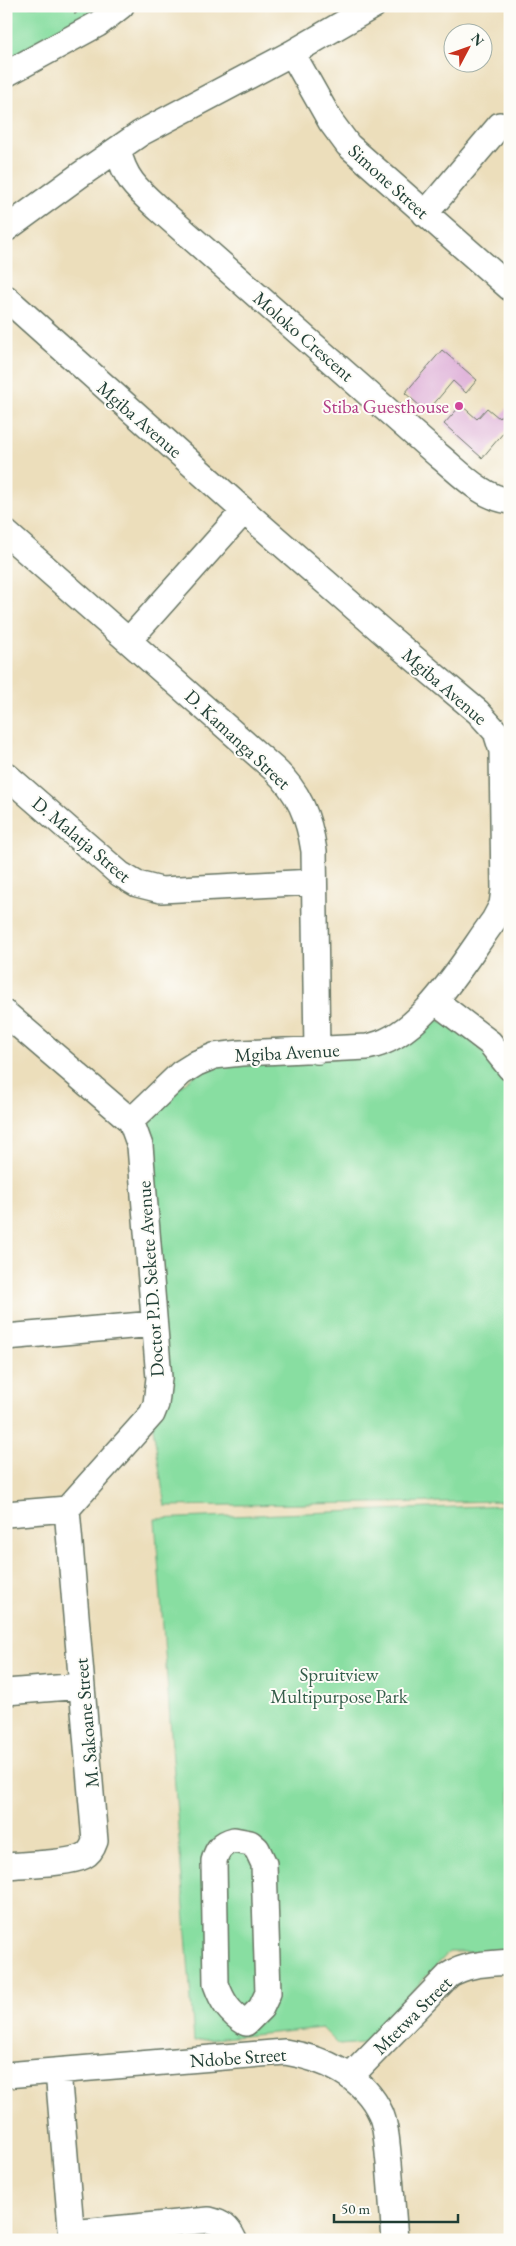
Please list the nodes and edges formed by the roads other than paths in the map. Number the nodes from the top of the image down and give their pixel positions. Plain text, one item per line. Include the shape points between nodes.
1 (121, 6) edge
2 (373, 6) edge
3 (292, 53) junction
4 (6, 74) edge
5 (500, 125) dead end
6 (118, 150) junction
7 (425, 214) junction
8 (6, 230) edge
9 (510, 288) edge
10 (6, 298) edge
11 (510, 501) edge
12 (244, 511) junction
13 (6, 533) edge
14 (129, 640) junction
15 (503, 726) edge
16 (6, 775) edge
17 (507, 857) edge
18 (313, 882) junction
19 (434, 1001) junction
20 (6, 1014) edge
21 (318, 1051) junction
22 (510, 1068) edge
23 (131, 1121) junction
24 (154, 1324) junction
25 (6, 1337) edge
26 (67, 1509) junction
27 (6, 1514) edge
28 (82, 1686) junction
29 (6, 1692) edge
30 (6, 1866) edge
31 (510, 1962) edge
32 (246, 2023) junction
33 (248, 2055) junction
34 (58, 2071) junction
35 (6, 2075) edge
36 (350, 2077) junction
37 (71, 2236) edge
38 (234, 2240) edge
39 (396, 2240) edge

1 - 4 street via 98,24
2 - 3 street
3 - 6 street via 162,122
3 - 7 street, Simone Street via 340,136
5 - 7 street
6 - 8 street
6 - 11 street, Moloko Crescent via 133,186 438,455 484,491
7 - 9 street, Simone Street
10 - 12 street, Mgiba Avenue
12 - 14 street
12 - 15 street, Mgiba Avenue via 487,721
13 - 14 street, D. Kamanga Street
14 - 18 street, D. Kamanga Street via 288,782 303,807 312,833
15 - 17 street, Mgiba Avenue
16 - 18 street, D. Malatja Street via 120,874 137,884 161,890
17 - 19 street, Mgiba Avenue via 502,905
18 - 21 street, D. Kamanga Street
19 - 21 street, Mgiba Avenue via 394,1039 380,1045
19 - 22 street via 490,1043
20 - 23 street, Doctor P.D. Sekete Avenue
21 - 23 street, Mgiba Avenue via 214,1056 181,1073
23 - 24 street, Doctor P.D. Sekete Avenue via 140,1146
24 - 25 street
24 - 26 street, Doctor P.D. Sekete Avenue via 159,1378 152,1414
26 - 27 street
26 - 28 street, M. Sakoane Street
28 - 29 street
28 - 30 street, M. Sakoane Street via 96,1841 85,1855 74,1859
31 - 36 street, Mtetwa Street via 472,1965 450,1975
32 - 32 street via 261,2008 268,1993 266,1883 264,1864 257,1849 250,1843 234,1840 220,1848 214,1861 215,1974 220,1998 229,2011
32 - 33 street
33 - 34 street, Ndobe Street
33 - 36 street, Ndobe Street via 285,2052 304,2055
34 - 35 street, Ndobe Street
34 - 37 street
36 - 39 street, Ndobe Street via 372,2100 381,2115 386,2134
37 - 38 street via 209,2220 221,2223

